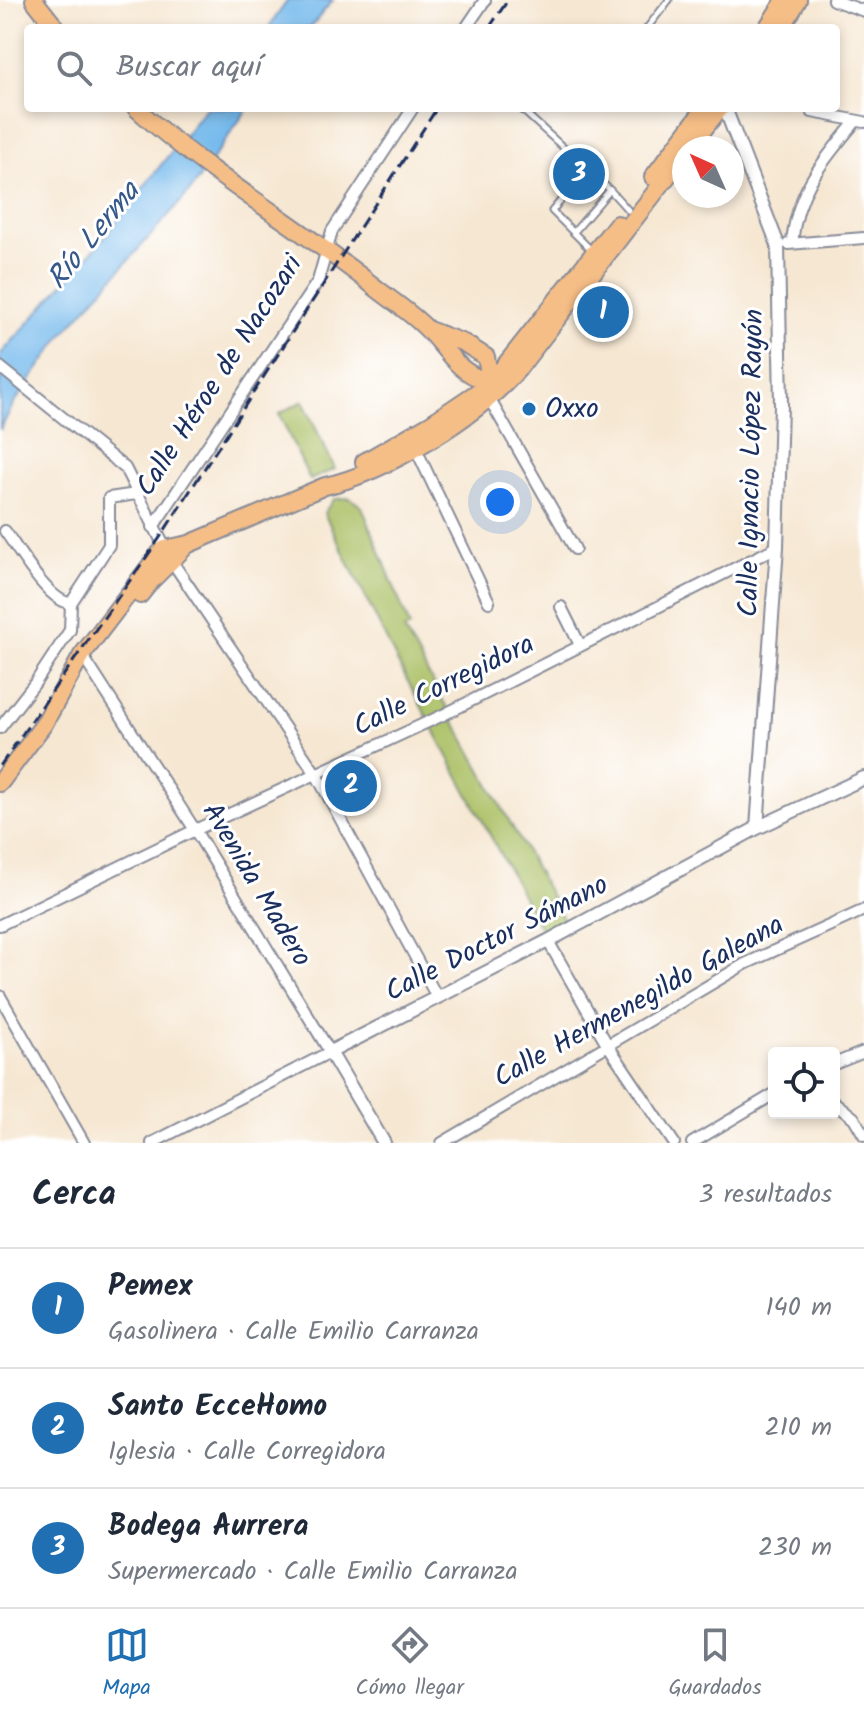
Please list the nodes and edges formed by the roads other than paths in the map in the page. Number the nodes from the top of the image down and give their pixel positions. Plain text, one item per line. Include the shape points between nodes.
1 (34, 0) edge
2 (485, 0) edge
3 (669, 0) edge
4 (785, 0) edge
5 (798, 0) edge
6 (833, 0) edge
7 (864, 11) edge
8 (53, 24) edge
9 (469, 24) edge
10 (650, 24) edge
11 (770, 24) edge
12 (784, 24) edge
13 (140, 112) edge
14 (410, 112) edge
15 (524, 112) edge
16 (702, 112) edge
17 (720, 112) edge
18 (725, 112) edge
19 (812, 112) dead end
20 (860, 121) edge
21 (699, 136) edge
22 (587, 169) junction
23 (672, 170) edge
24 (610, 190) junction
25 (628, 210) junction
26 (574, 232) junction
27 (864, 238) edge
28 (792, 243) junction
29 (778, 245) junction
30 (328, 252) junction
31 (594, 252) junction
32 (428, 329) junction
33 (512, 356) junction
34 (486, 357) junction
35 (453, 361) junction
36 (0, 367) edge
37 (495, 391) junction
38 (459, 405) junction
39 (415, 447) junction
40 (325, 486) junction
41 (136, 494) junction
42 (153, 527) junction
43 (5, 531) dead end
44 (777, 547) junction
45 (575, 549) dead end
46 (168, 555) junction
47 (489, 602) dead end
48 (71, 603) junction
49 (561, 607) dead end
50 (580, 645) junction
51 (85, 659) junction
52 (0, 728) edge
53 (316, 774) junction
54 (864, 778) edge
55 (0, 783) edge
56 (757, 828) junction
57 (195, 830) junction
58 (864, 910) edge
59 (0, 925) edge
60 (548, 941) junction
61 (0, 996) edge
62 (437, 997) junction
63 (607, 1044) junction
64 (330, 1052) junction
65 (864, 1052) edge
66 (840, 1062) edge
67 (768, 1098) edge
68 (840, 1107) edge
69 (864, 1135) edge
70 (673, 1142) edge
71 (84, 1143) edge
72 (152, 1143) edge
73 (384, 1143) edge
74 (442, 1143) edge
75 (692, 1143) edge

1 - 8 main road
2 - 9 street
3 - 10 lane
4 - 11 main road
5 - 12 main road
6 - 7 street
13 - 30 main road
14 - 30 street, Calle Héroe de Nacozari via 332,231
15 - 22 lane
16 - 25 main road
17 - 21 main road
18 - 29 street, Calle Ignacio López Rayón
19 - 20 street
20 - 28 street via 818,167 795,214
22 - 24 lane
22 - 26 lane via 552,211
23 - 37 main road
24 - 25 lane
24 - 26 lane
25 - 31 main road
26 - 31 lane
27 - 28 street
28 - 29 street
29 - 44 street, Calle Ignacio López Rayón
30 - 32 main road
30 - 42 street, Calle Héroe de Nacozari via 318,281
31 - 33 main road
32 - 34 main road
32 - 35 main road
33 - 34 main road
33 - 37 main road
34 - 37 main road
35 - 37 main road
35 - 38 main road via 461,382
36 - 41 street via 116,458
37 - 38 main road
37 - 39 main road
37 - 45 street
38 - 40 main road
39 - 40 main road via 349,481
39 - 47 street
40 - 46 main road
41 - 42 street
41 - 48 street via 109,498 109,545
42 - 46 street
43 - 48 street via 58,600
44 - 50 street, Calle Corregidora
44 - 56 street, Calle Ignacio López Rayón
46 - 51 main road
46 - 53 street
48 - 52 street via 70,630
49 - 50 street
50 - 53 street, Calle Corregidora
51 - 55 main road
51 - 57 street, Avenida Madero
53 - 57 street, Calle Corregidora
53 - 62 street
54 - 56 street, Calle Doctor Sámano
56 - 60 street, Calle Doctor Sámano
57 - 59 street, Calle Corregidora
57 - 64 street, Avenida Madero
58 - 63 street, Calle Hermenegildo Galeana via 745,964
60 - 62 street, Calle Doctor Sámano
60 - 63 street
61 - 71 street
62 - 64 street, Calle Doctor Sámano
63 - 70 street
63 - 74 street, Calle Hermenegildo Galeana
64 - 72 street, Calle Doctor Sámano
64 - 73 street, Avenida Madero
65 - 66 street
67 - 75 street
68 - 69 street

